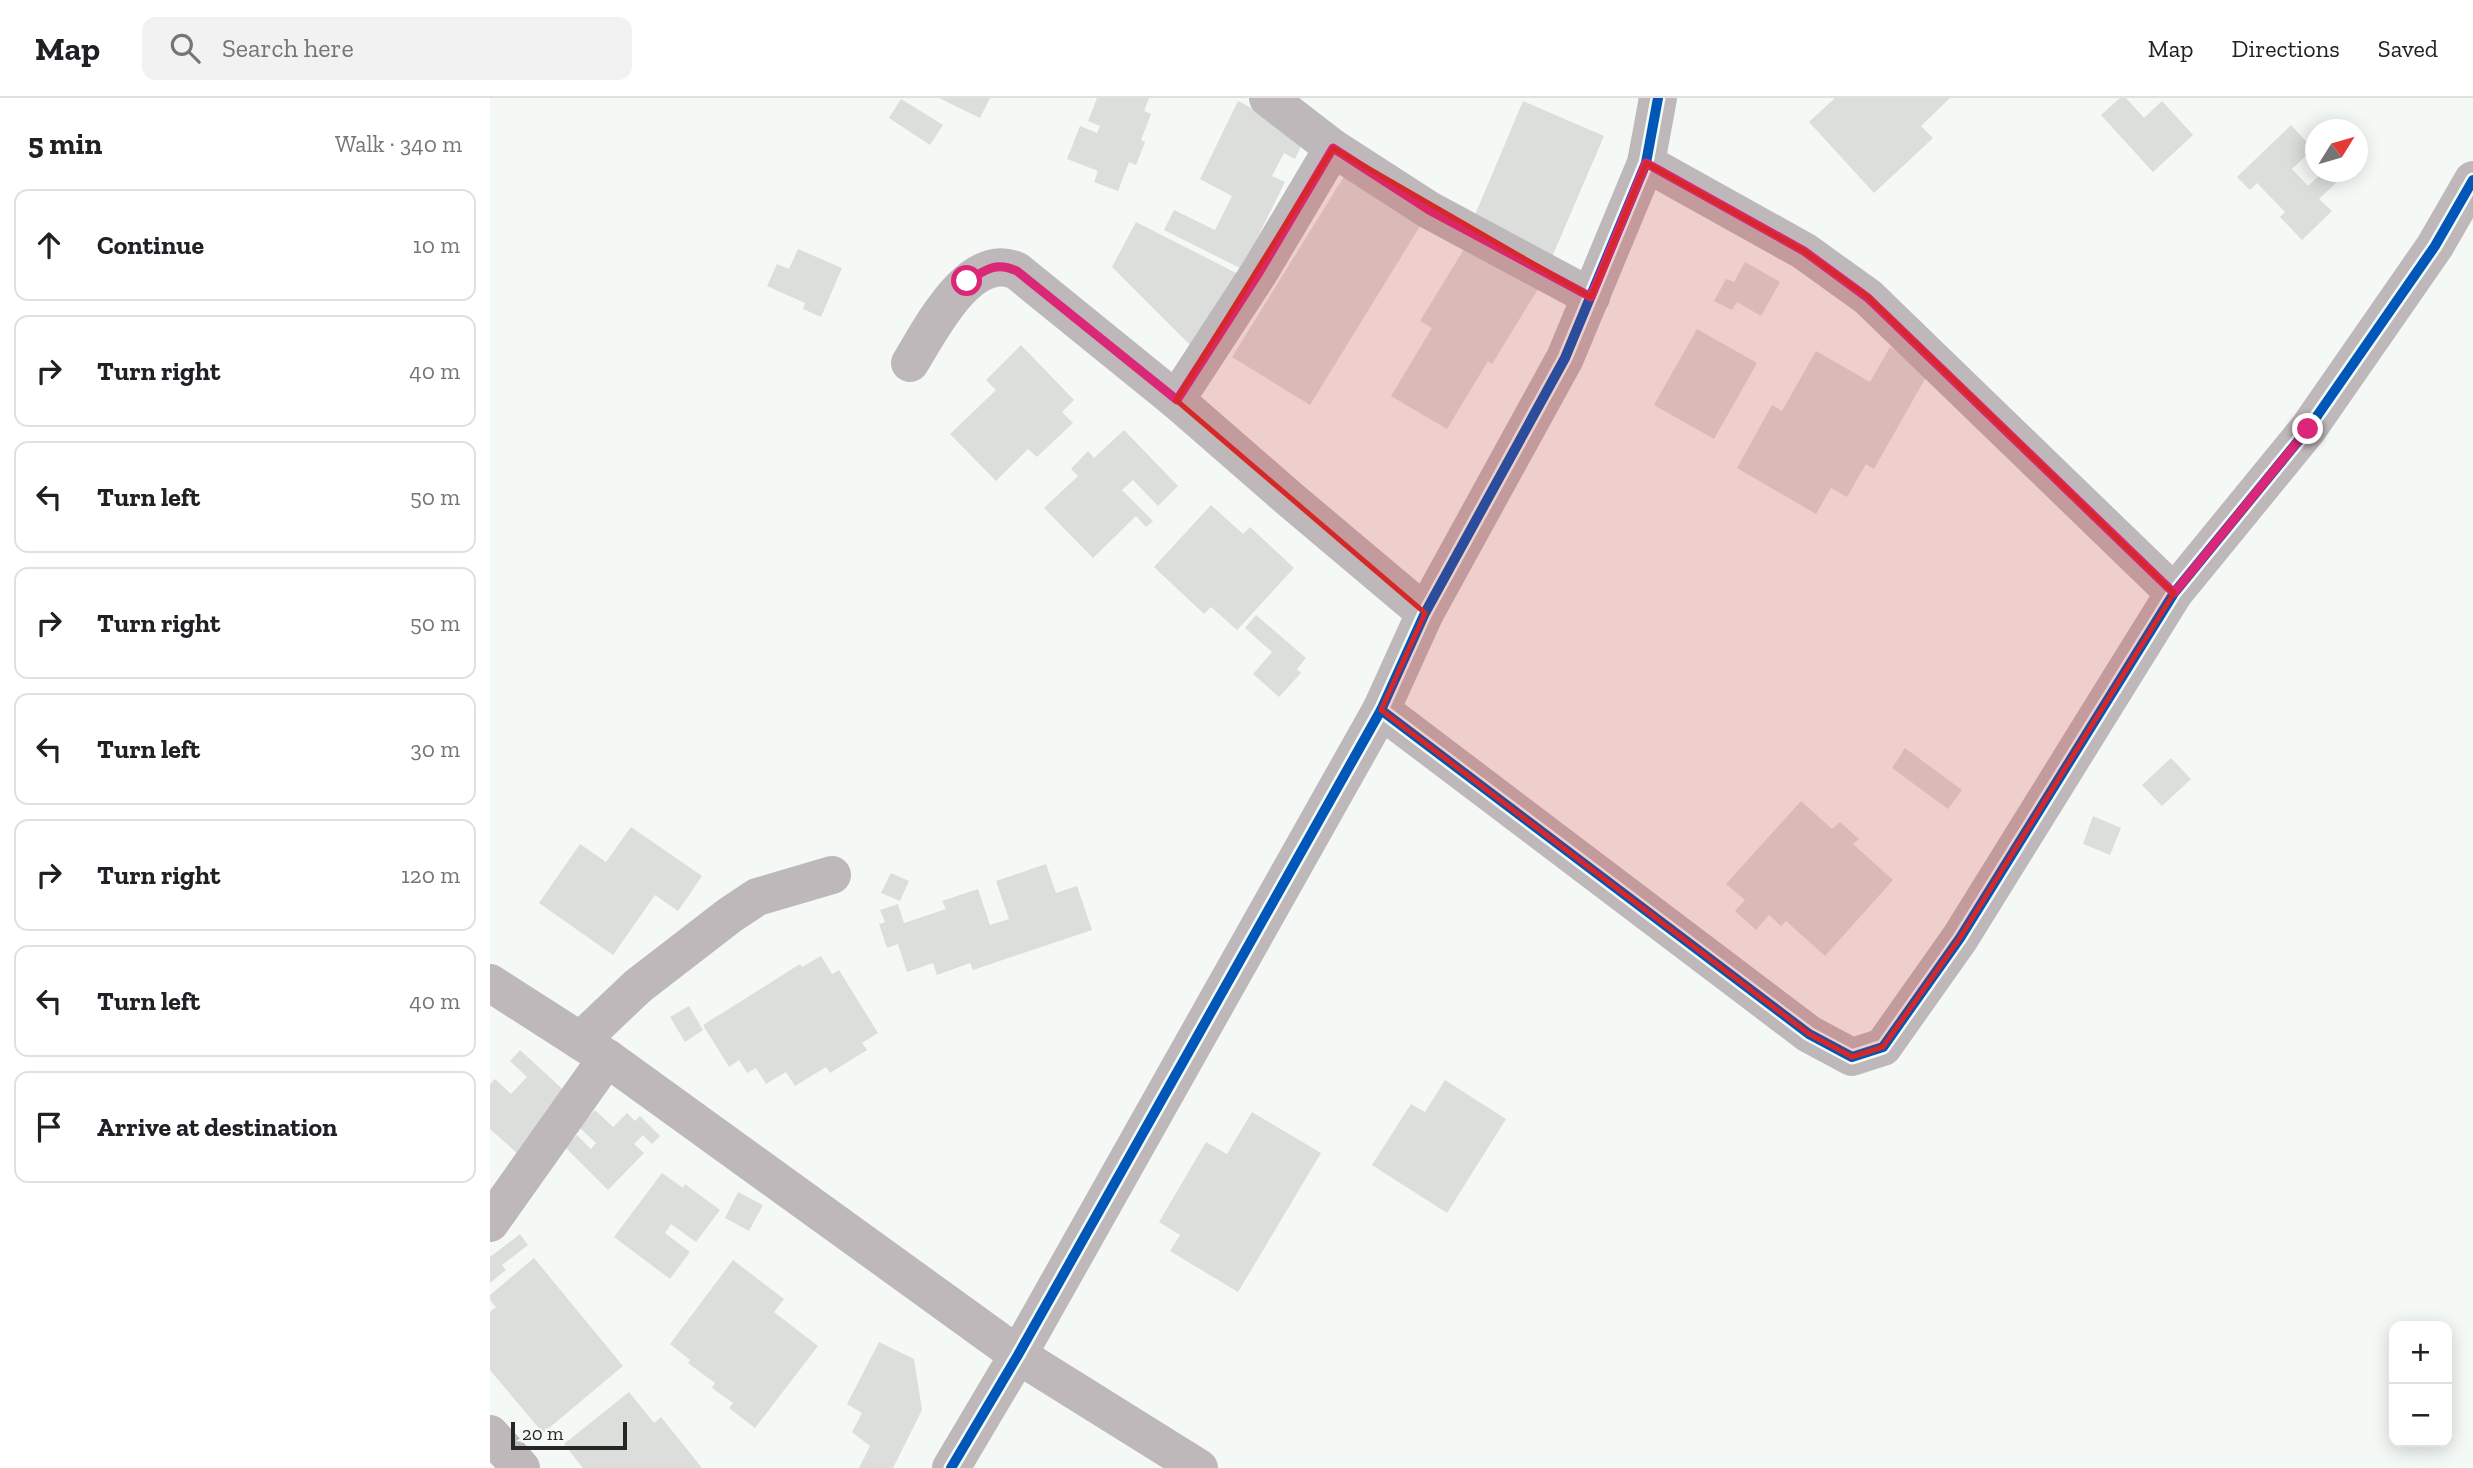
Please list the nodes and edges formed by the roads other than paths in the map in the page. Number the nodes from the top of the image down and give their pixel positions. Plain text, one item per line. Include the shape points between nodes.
1 (1268, 98) edge
2 (1658, 98) edge
3 (1333, 148) junction
4 (1646, 163) junction
5 (2473, 180) edge
6 (1591, 297) junction
7 (910, 363) dead end
8 (1177, 400) junction
9 (2174, 593) junction
10 (1425, 613) junction
11 (1381, 710) junction
12 (832, 875) dead end
13 (490, 983) edge
14 (594, 1049) junction
15 (490, 1223) edge
16 (1018, 1355) junction
17 (490, 1434) edge
18 (521, 1468) edge
19 (951, 1468) edge
20 (1199, 1468) edge

1 - 3 street
2 - 4 street
3 - 6 street via 1429,210
3 - 8 street
4 - 6 street
4 - 9 street via 1804,251 1868,298
5 - 9 street via 2435,246 2308,429
6 - 10 street via 1565,358
7 - 8 street via 940,312 967,281 1005,265
8 - 10 street
9 - 11 street via 1960,938 1883,1047 1852,1057 1809,1034
10 - 11 street
11 - 16 street
12 - 14 street via 757,897 730,915 638,986
13 - 14 street
14 - 15 street
14 - 16 street
16 - 19 street
16 - 20 street
17 - 18 street

